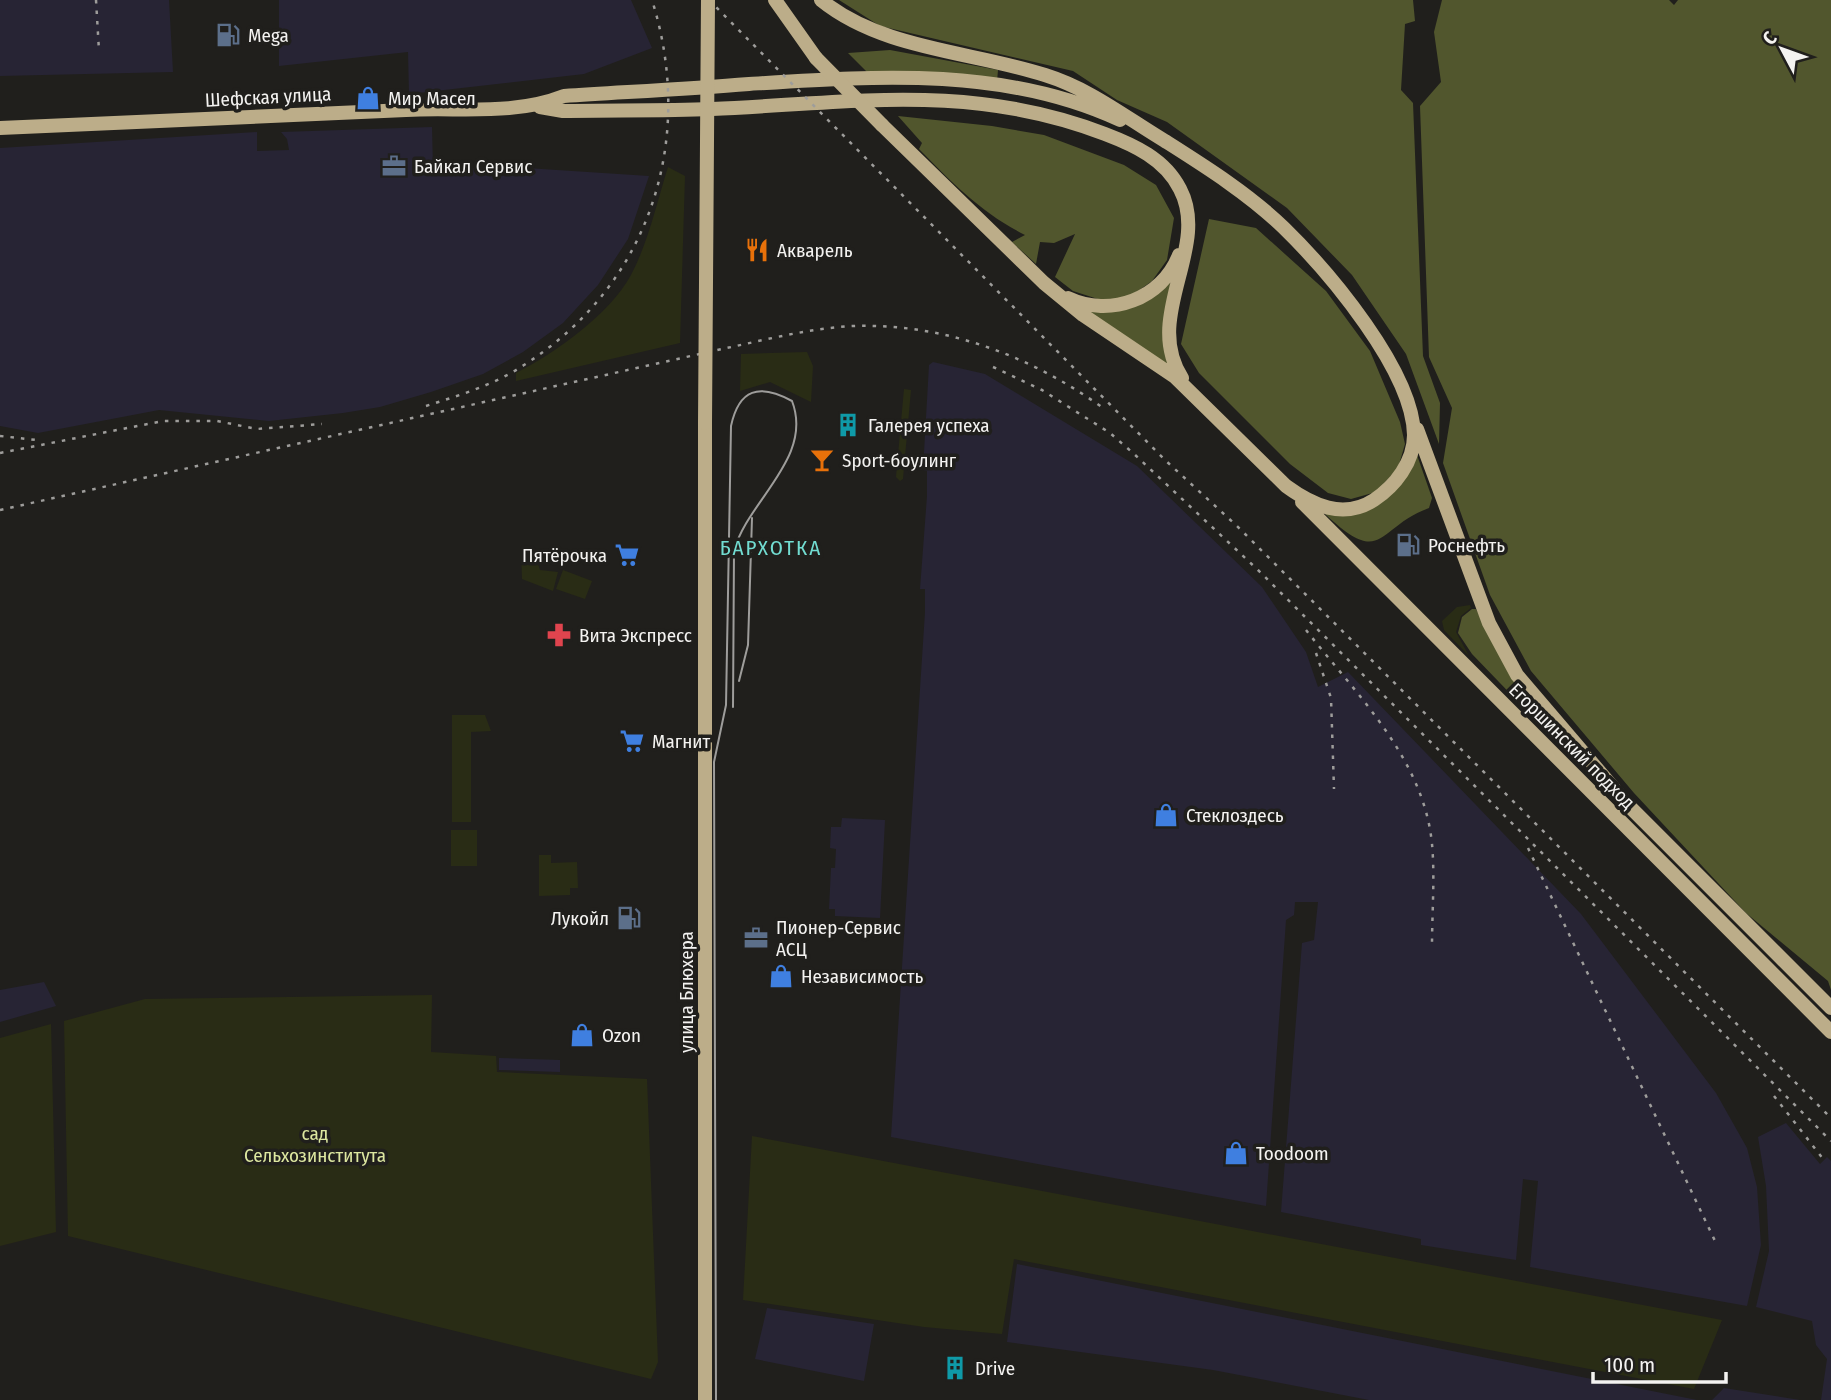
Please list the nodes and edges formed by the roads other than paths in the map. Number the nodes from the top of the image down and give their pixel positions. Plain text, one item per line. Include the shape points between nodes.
1 (708, 0) edge
2 (775, 0) edge
3 (821, 0) edge
4 (538, 106) junction
5 (0, 128) edge
6 (1164, 141) junction
7 (1186, 230) junction
8 (1044, 283) junction
9 (1192, 391) junction
10 (1412, 415) junction
11 (1286, 486) junction
12 (1831, 1008) edge
13 (1831, 1032) edge
14 (705, 1400) edge

1 - 14 main road, улица Блюхера, bridge
2 - 8 main road, bridge via 816,58
3 - 6 main road via 847,19 877,32 1067,83 1103,100
4 - 5 main road, Шефская улица
4 - 6 main road via 564,96 852,77 946,78 1013,86 1083,103
4 - 7 main road via 564,111 712,109 904,97 1013,108 1084,126 1148,154 1179,186 1187,211
6 - 10 main road, Егоршинский подход via 1282,225 1330,276 1374,337
7 - 8 main road via 1171,270 1149,292 1130,302 1091,306
7 - 9 main road via 1167,343 1176,369
8 - 9 main road
9 - 11 main road
10 - 11 main road via 1408,462 1389,488 1370,502 1349,509 1329,508 1313,504
10 - 12 main road, Егоршинский подход via 1489,623 1517,675 1628,805
11 - 13 main road, Егоршинский подход

